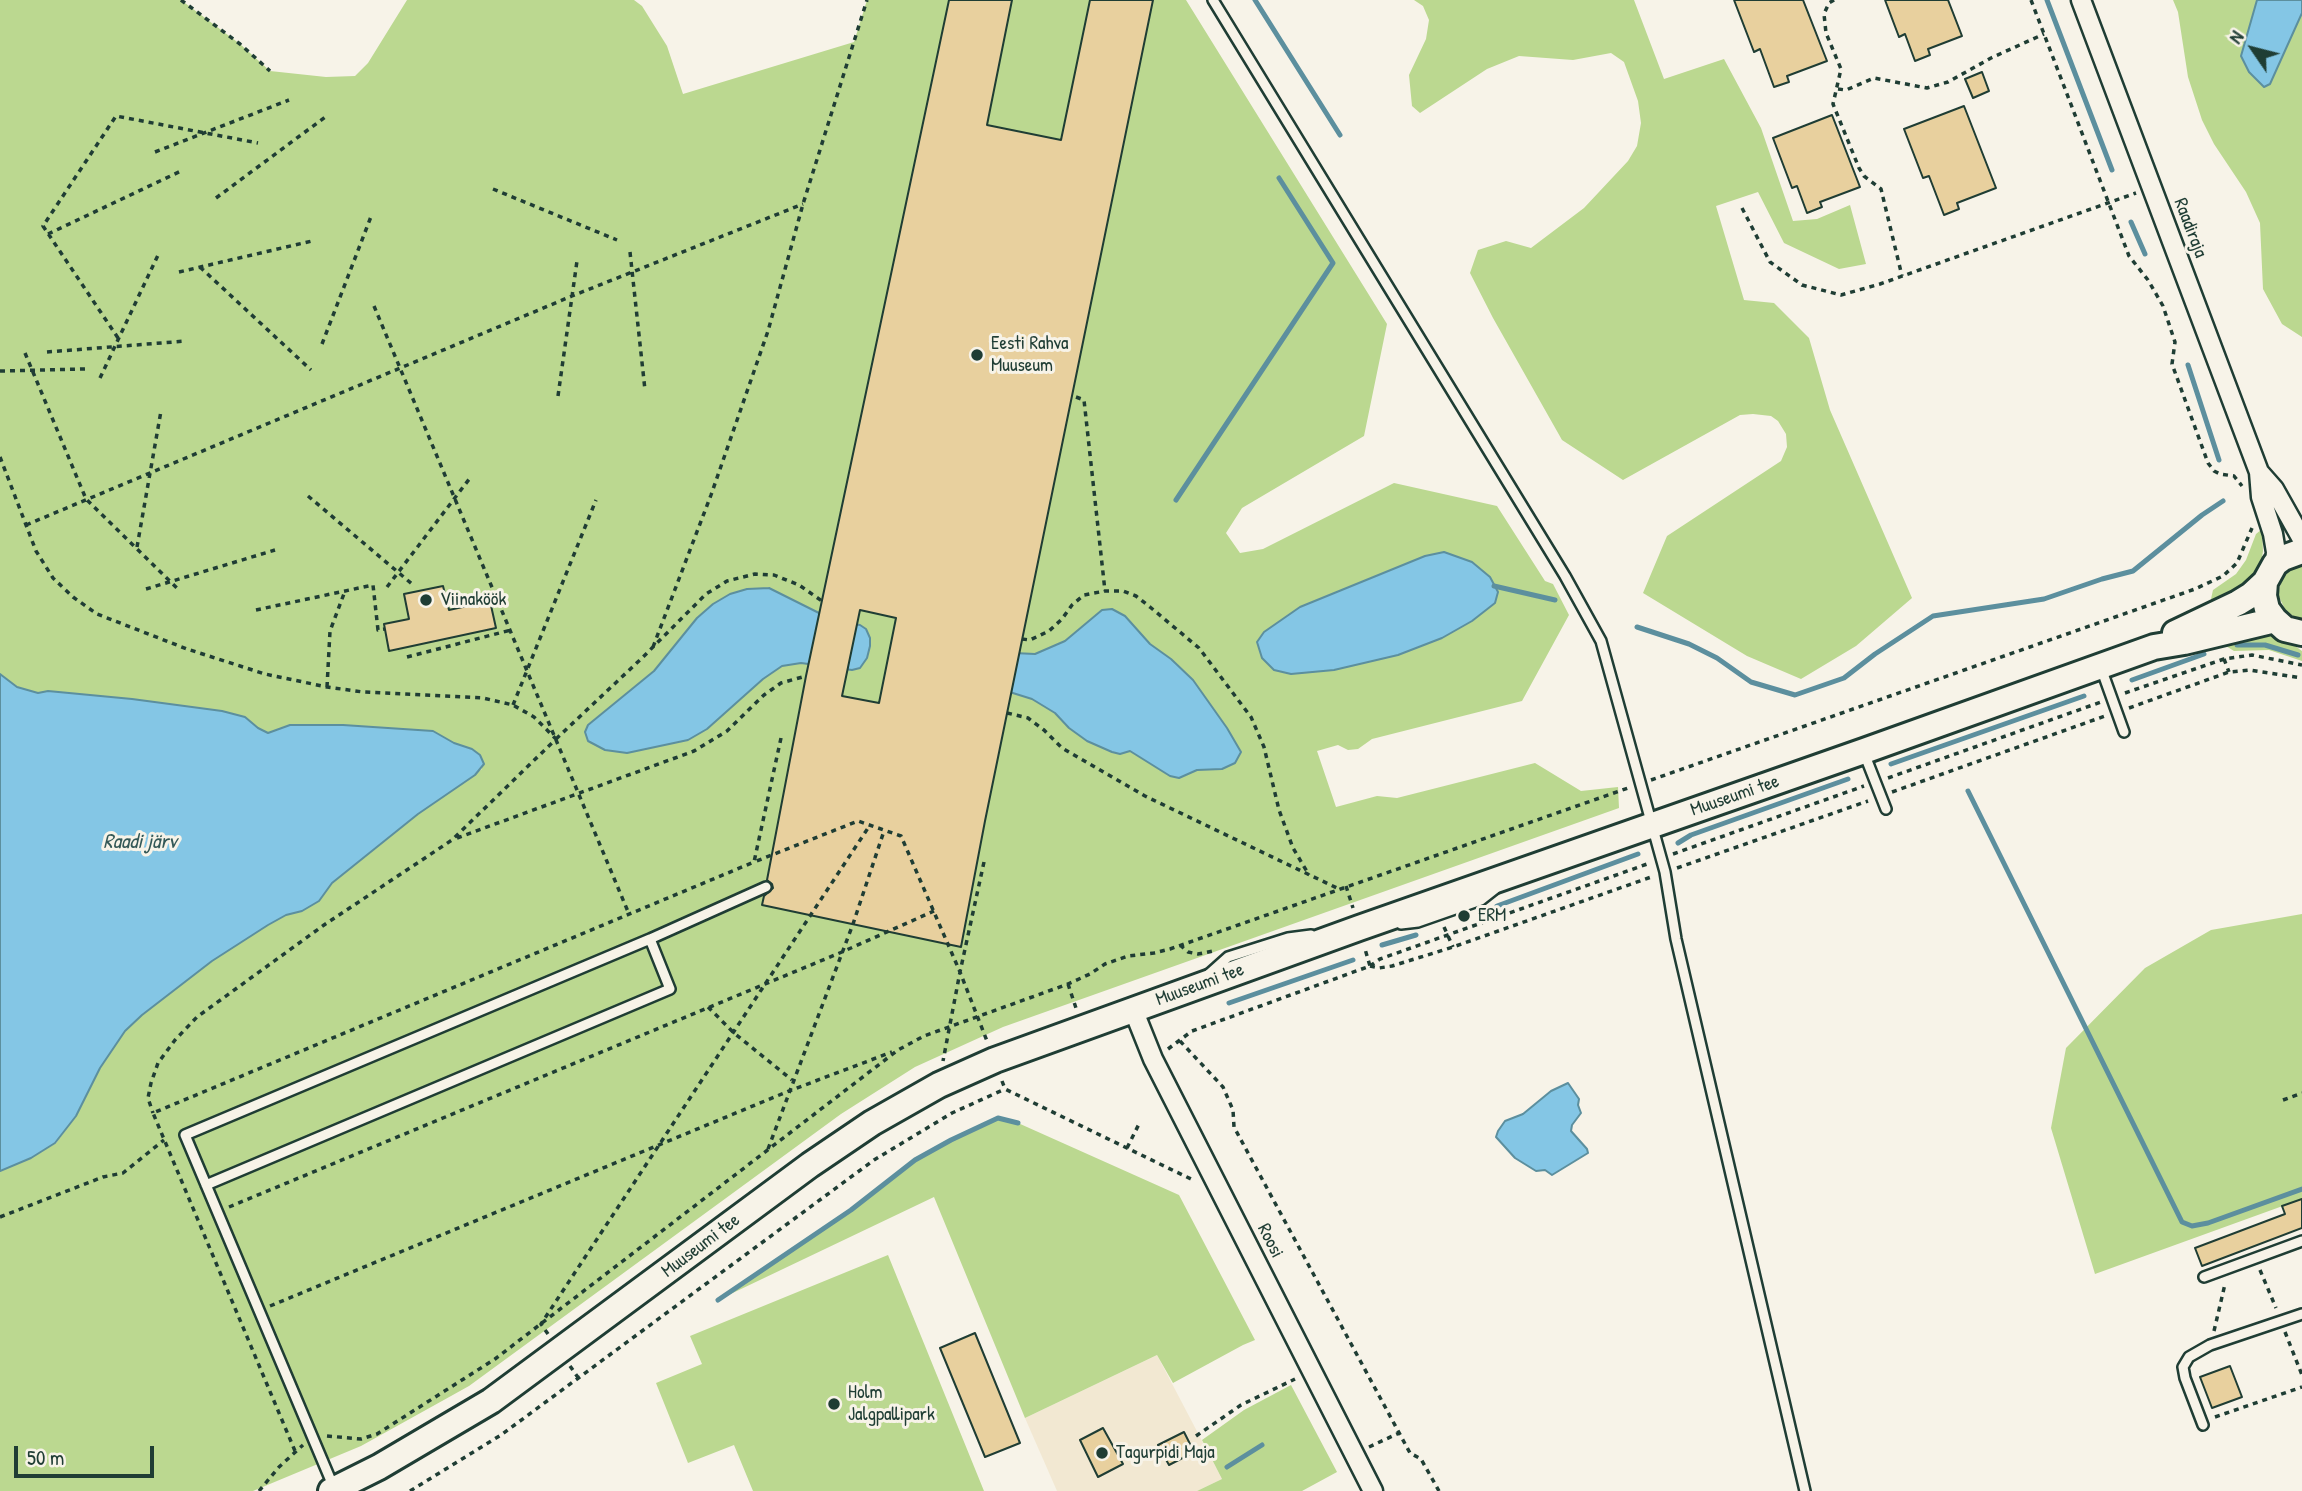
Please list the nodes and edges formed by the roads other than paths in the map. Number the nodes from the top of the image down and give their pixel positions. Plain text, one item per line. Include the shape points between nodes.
1 (1213, 0) edge
2 (2081, 0) edge
3 (2259, 472) junction
4 (2302, 539) edge
5 (2302, 551) edge
6 (2270, 573) junction
7 (2275, 620) junction
8 (2301, 634) edge
9 (2154, 647) junction
10 (2100, 666) junction
11 (2124, 732) dead end
12 (1864, 751) junction
13 (1886, 809) dead end
14 (1652, 824) junction
15 (766, 887) dead end
16 (649, 939) junction
17 (1133, 1009) junction
18 (206, 1185) junction
19 (2302, 1241) edge
20 (2204, 1277) dead end
21 (2302, 1314) edge
22 (2202, 1424) road end
23 (333, 1490) edge
24 (1373, 1491) edge
25 (1805, 1491) edge

1 - 14 lane via 1601,641
2 - 3 street, Raadiraja
3 - 4 street, Raadiraja
3 - 6 street, Raadiraja via 2276,552
5 - 6 street, Muuseumi tee via 2283,558
6 - 7 street via 2264,596
6 - 9 street, Muuseumi tee via 2251,595 2179,629
7 - 8 street
7 - 9 street, Muuseumi tee
9 - 10 street, Muuseumi tee
10 - 11 lane
10 - 12 street, Muuseumi tee
12 - 13 lane
12 - 14 street, Muuseumi tee
14 - 17 street, Muuseumi tee
14 - 25 lane
15 - 16 lane
16 - 18 lane via 185,1135
16 - 18 lane via 670,989
17 - 23 street, Muuseumi tee via 995,1060 872,1123 491,1401
17 - 24 street, Roosi via 1153,1059
18 - 23 lane
19 - 20 lane
21 - 22 lane via 2210,1345 2189,1357 2183,1367

